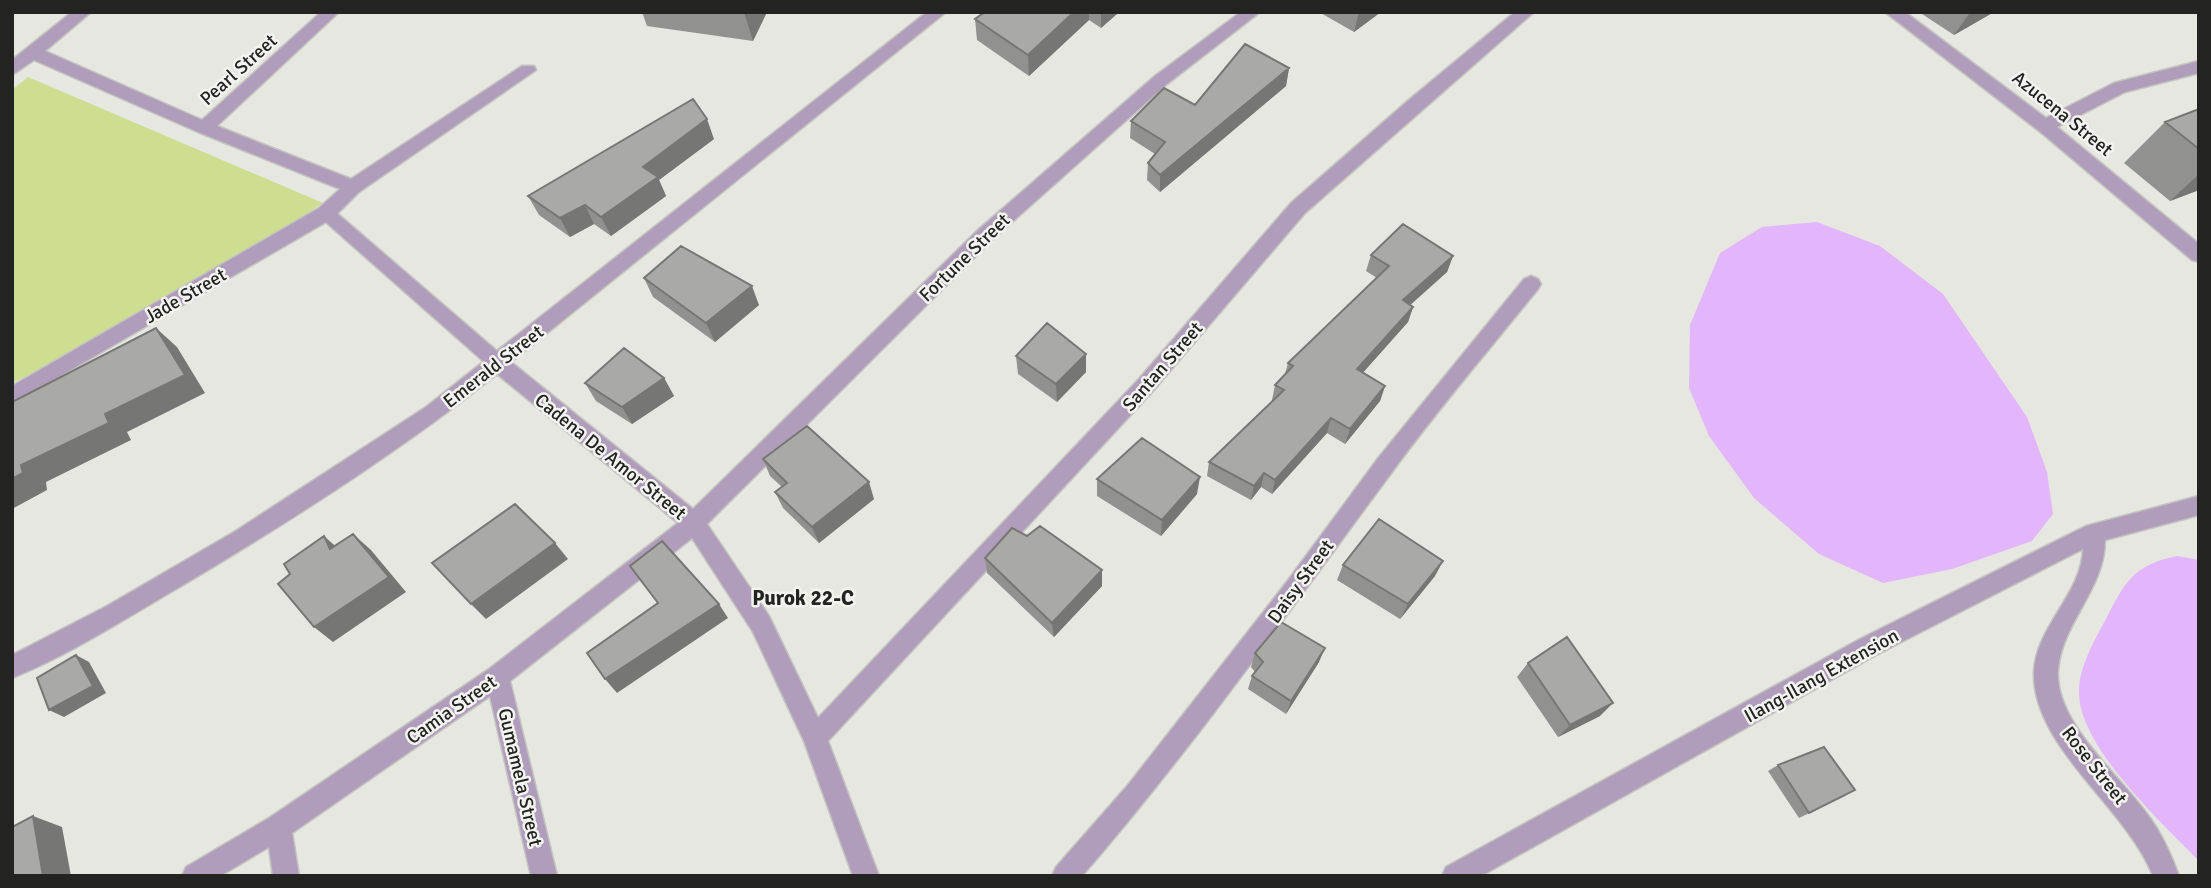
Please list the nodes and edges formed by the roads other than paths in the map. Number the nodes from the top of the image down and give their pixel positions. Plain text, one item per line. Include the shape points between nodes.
1 (83, 12) edge
2 (331, 12) edge
3 (938, 12) edge
4 (1252, 12) edge
5 (1526, 12) edge
6 (1893, 12) edge
7 (32, 52) junction
8 (2199, 67) edge
9 (12, 69) edge
10 (528, 70) dead end
11 (2046, 125) junction
12 (204, 128) junction
13 (353, 187) junction
14 (326, 213) junction
15 (2199, 255) edge
16 (1531, 284) dead end
17 (498, 363) junction
18 (12, 396) edge
19 (2199, 505) edge
20 (694, 523) junction
21 (2094, 533) junction
22 (12, 667) edge
23 (497, 677) junction
24 (815, 738) junction
25 (278, 827) junction
26 (195, 876) edge
27 (286, 876) edge
28 (544, 876) edge
29 (866, 876) edge
30 (1065, 876) edge
31 (1455, 876) edge
32 (2166, 876) edge

1 - 7 street
2 - 12 street, Pearl Street
3 - 17 street, Emerald Street
4 - 20 street, Fortune Street via 1161,80 985,235
5 - 24 street, Santan Street via 1298,208 1145,386
6 - 11 street, Azucena Street
7 - 9 street
7 - 12 street
8 - 11 street via 2120,87
10 - 13 street, Jade Street
11 - 15 street, Azucena Street
12 - 13 street
13 - 14 street, Jade Street
14 - 17 lane, Cadena De Amor Street
14 - 18 street, Jade Street
16 - 30 street, Daisy Street via 1386,463 1138,794
17 - 20 street, Cadena De Amor Street
17 - 22 street, Emerald Street via 380,449 242,539
19 - 21 street, Ilang-Ilang Extension
20 - 23 street, Camia Street
20 - 24 street, Cadena De Amor Street via 761,624
21 - 31 street, Ilang-Ilang Extension via 1868,647
21 - 32 street, Rose Street via 2094,563 2056,635 2047,664 2048,691 2070,736 2129,808
23 - 25 street, Camia Street
23 - 28 street, Gumamela Street
24 - 29 street, Cadena De Amor Street
25 - 26 street, Camia Street
25 - 27 street

